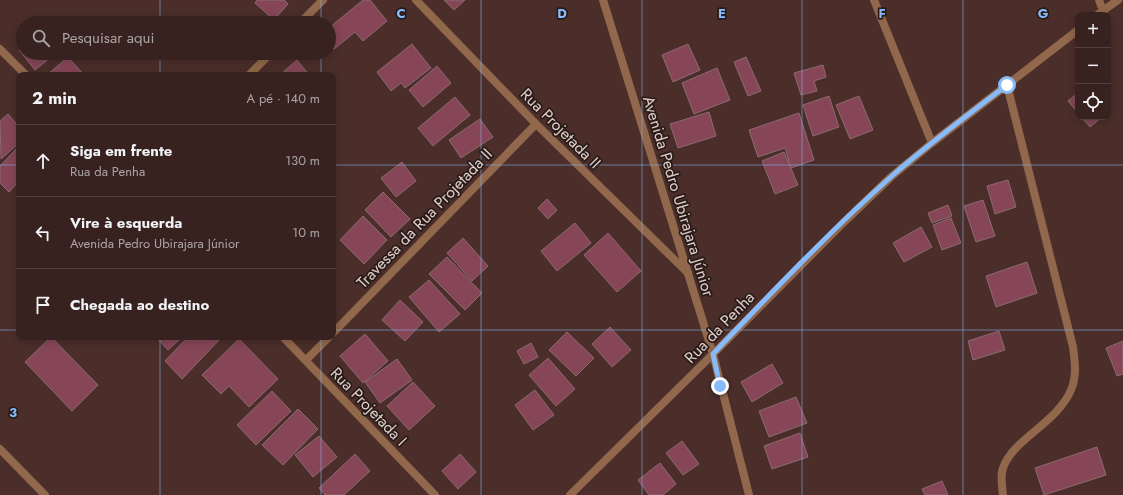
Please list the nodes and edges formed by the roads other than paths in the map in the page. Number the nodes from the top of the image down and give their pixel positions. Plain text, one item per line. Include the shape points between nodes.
1 (323, 0) edge
2 (416, 0) edge
3 (603, 0) edge
4 (874, 0) edge
5 (1099, 0) edge
6 (1118, 0) edge
7 (1100, 12) edge
8 (1101, 12) edge
9 (307, 16) edge
10 (1075, 32) edge
11 (0, 48) edge
12 (264, 60) edge
13 (23, 72) edge
14 (252, 72) edge
15 (1007, 85) junction
16 (536, 124) junction
17 (932, 143) junction
18 (688, 274) junction
19 (336, 329) edge
20 (286, 340) edge
21 (326, 340) edge
22 (713, 354) junction
23 (306, 360) junction
24 (0, 449) edge
25 (45, 495) edge
26 (434, 495) edge
27 (570, 495) edge
28 (749, 495) edge
29 (1003, 495) edge

1 - 9 street
2 - 16 street, Rua Projetada II
3 - 18 street, Avenida Pedro Ubirajara Júnior
4 - 17 street
5 - 7 street
6 - 8 street
10 - 15 street, Rua da Penha
11 - 13 street
12 - 14 street
15 - 17 street, Rua da Penha
15 - 29 street via 1073,347 1076,372 1072,389 1064,403 1052,418 1008,459 1003,468
16 - 18 street, Rua Projetada II
16 - 19 street, Travessa da Rua Projetada II
17 - 22 street, Rua da Penha via 843,222
18 - 22 street, Avenida Pedro Ubirajara Júnior
20 - 23 street, Rua Projetada I
21 - 23 street
22 - 27 street, Rua da Penha
22 - 28 street, Avenida Pedro Ubirajara Júnior
23 - 26 street, Rua Projetada I
24 - 25 street

